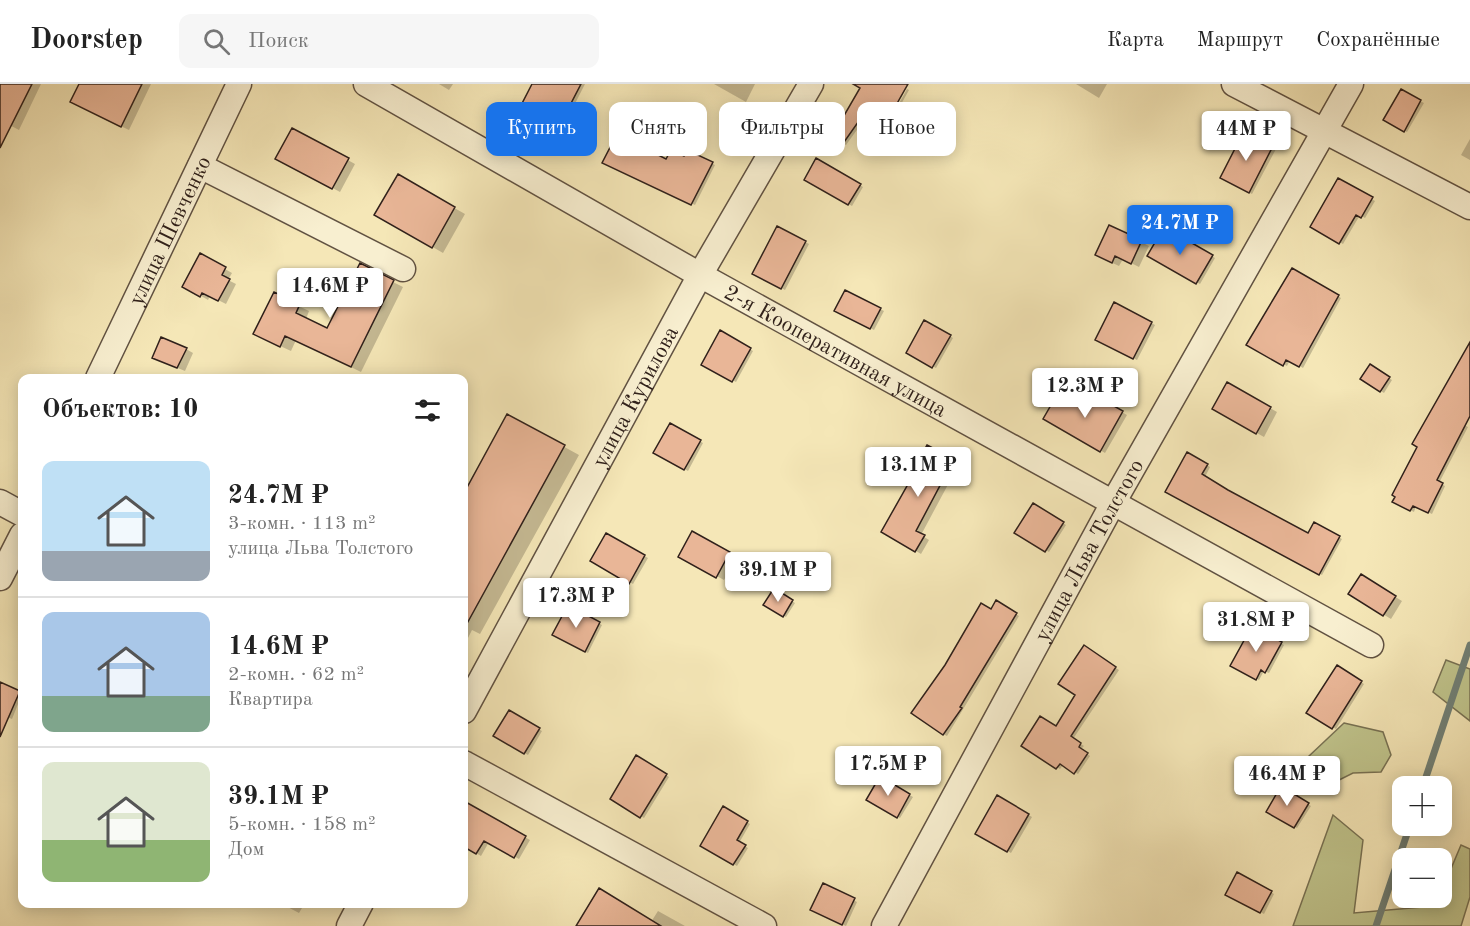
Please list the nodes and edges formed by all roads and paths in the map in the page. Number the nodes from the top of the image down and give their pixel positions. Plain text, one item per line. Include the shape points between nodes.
1 (239, 84) edge
2 (366, 84) edge
3 (811, 84) edge
4 (1234, 84) edge
5 (1351, 84) edge
6 (1325, 132) junction
7 (200, 166) junction
8 (1470, 207) edge
9 (403, 269) dead end
10 (700, 275) junction
11 (100, 374) edge
12 (0, 502) edge
13 (1113, 503) junction
14 (18, 512) edge
15 (18, 543) edge
16 (0, 578) edge
17 (1371, 645) dead end
18 (468, 704) edge
19 (468, 765) edge
20 (358, 908) edge
21 (349, 926) edge
22 (764, 926) edge
23 (884, 926) edge

1 - 7 street, улица Шевченко
2 - 10 street, 2-я Кооперативная улица
3 - 10 street, улица Курилова
4 - 6 street
5 - 6 street, улица Льва Толстого
6 - 8 street
6 - 13 street, улица Льва Толстого
7 - 9 street
7 - 11 street, улица Шевченко
10 - 13 street, 2-я Кооперативная улица
10 - 18 street, улица Курилова
12 - 14 street
13 - 17 street, 2-я Кооперативная улица
13 - 23 street, улица Льва Толстого
15 - 16 street
19 - 22 street
20 - 21 street

